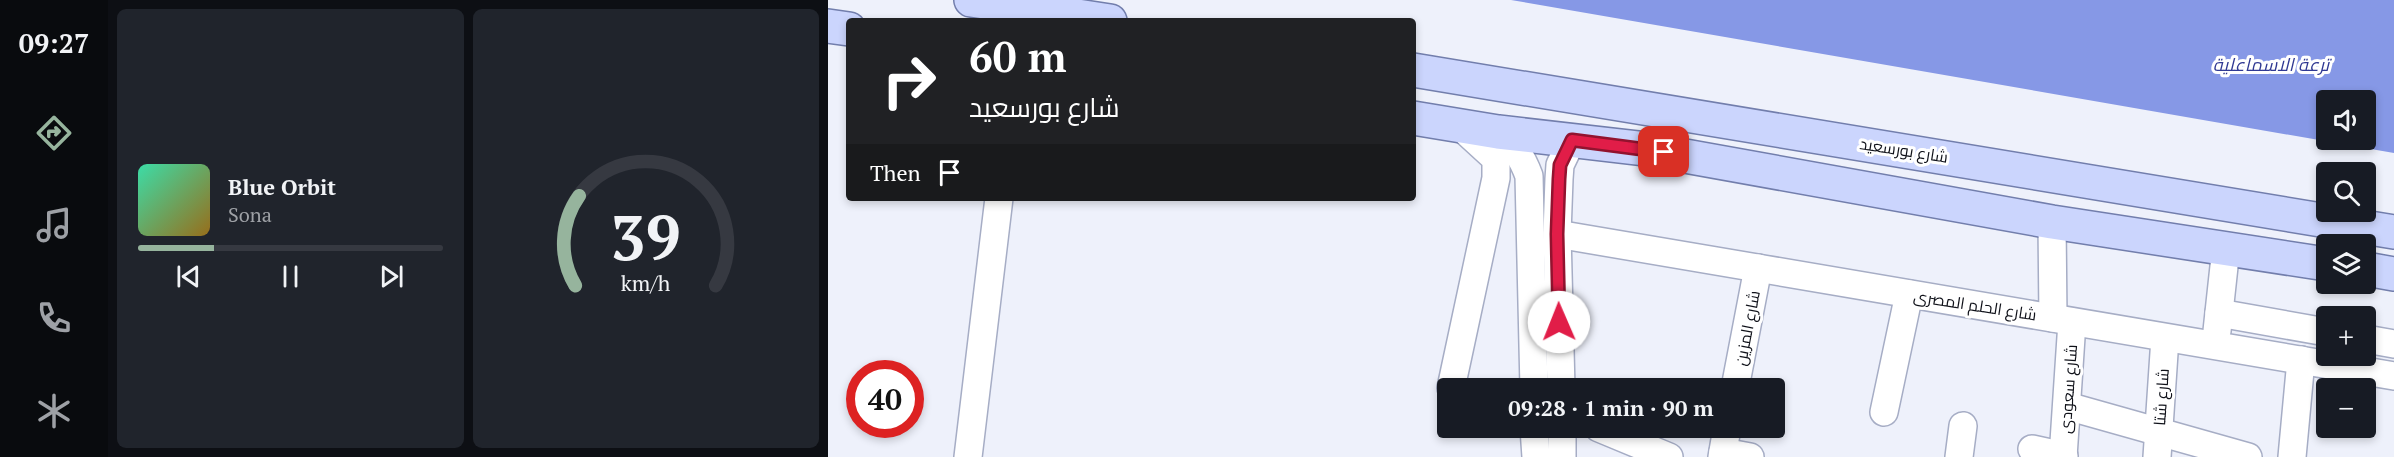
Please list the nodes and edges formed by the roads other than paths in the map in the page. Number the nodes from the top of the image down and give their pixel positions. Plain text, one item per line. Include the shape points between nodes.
1 (970, 0) edge
2 (1090, 18) edge
3 (828, 26) edge
4 (846, 29) edge
5 (1416, 70) edge
6 (1416, 119) edge
7 (1460, 126) junction
8 (1498, 132) junction
9 (1572, 140) junction
10 (999, 201) edge
11 (2052, 222) junction
12 (2394, 232) edge
13 (1557, 234) junction
14 (2226, 248) junction
15 (2316, 262) edge
16 (1758, 268) junction
17 (2376, 271) edge
18 (2394, 274) edge
19 (1909, 294) junction
20 (2219, 313) junction
21 (2063, 320) junction
22 (2316, 330) edge
23 (2165, 338) junction
24 (2376, 341) edge
25 (2394, 344) edge
26 (2216, 346) junction
27 (2301, 360) junction
28 (2394, 376) edge
29 (1453, 378) edge
30 (1534, 378) edge
31 (1561, 378) edge
32 (1737, 378) edge
33 (2067, 406) junction
34 (1884, 412) dead end
35 (1963, 426) dead end
36 (1535, 438) edge
37 (1562, 438) edge
38 (1623, 438) edge
39 (2158, 444) edge
40 (1724, 446) edge
41 (2032, 449) dead end
42 (968, 457) edge
43 (1536, 457) edge
44 (1563, 457) edge
45 (1669, 457) edge
46 (1750, 457) edge
47 (1959, 457) edge
48 (2063, 457) edge
49 (2248, 457) edge
50 (2292, 457) edge

1 - 2 main road
3 - 4 main road
5 - 12 main road, شارع بورسعيد
6 - 7 main road
7 - 8 main road
7 - 29 street via 1496,159 1496,178
8 - 9 main road
8 - 30 street via 1518,151 1529,176
9 - 11 main road via 1682,154
9 - 13 street via 1560,165
10 - 42 street
11 - 14 main road
11 - 21 street, شارع سعودى
13 - 16 street, شارع الحلم المصرى
13 - 31 street
14 - 15 main road
14 - 20 street
16 - 19 street, شارع الحلم المصرى
16 - 32 street, شارع المزين
17 - 18 main road
19 - 21 street, شارع الحلم المصرى
19 - 34 street
20 - 22 street
20 - 26 street
21 - 23 street, شارع الحلم المصرى
21 - 33 street, شارع سعودى
23 - 26 street, شارع الحلم المصرى
23 - 39 street, شارع شتا
24 - 25 street
26 - 27 street, شارع الحلم المصرى
27 - 28 street, شارع الحلم المصرى
27 - 50 street
33 - 39 street
33 - 48 street, شارع سعودى
35 - 47 street
36 - 43 street
37 - 44 street
38 - 45 street
39 - 49 street
40 - 46 street
41 - 48 street

